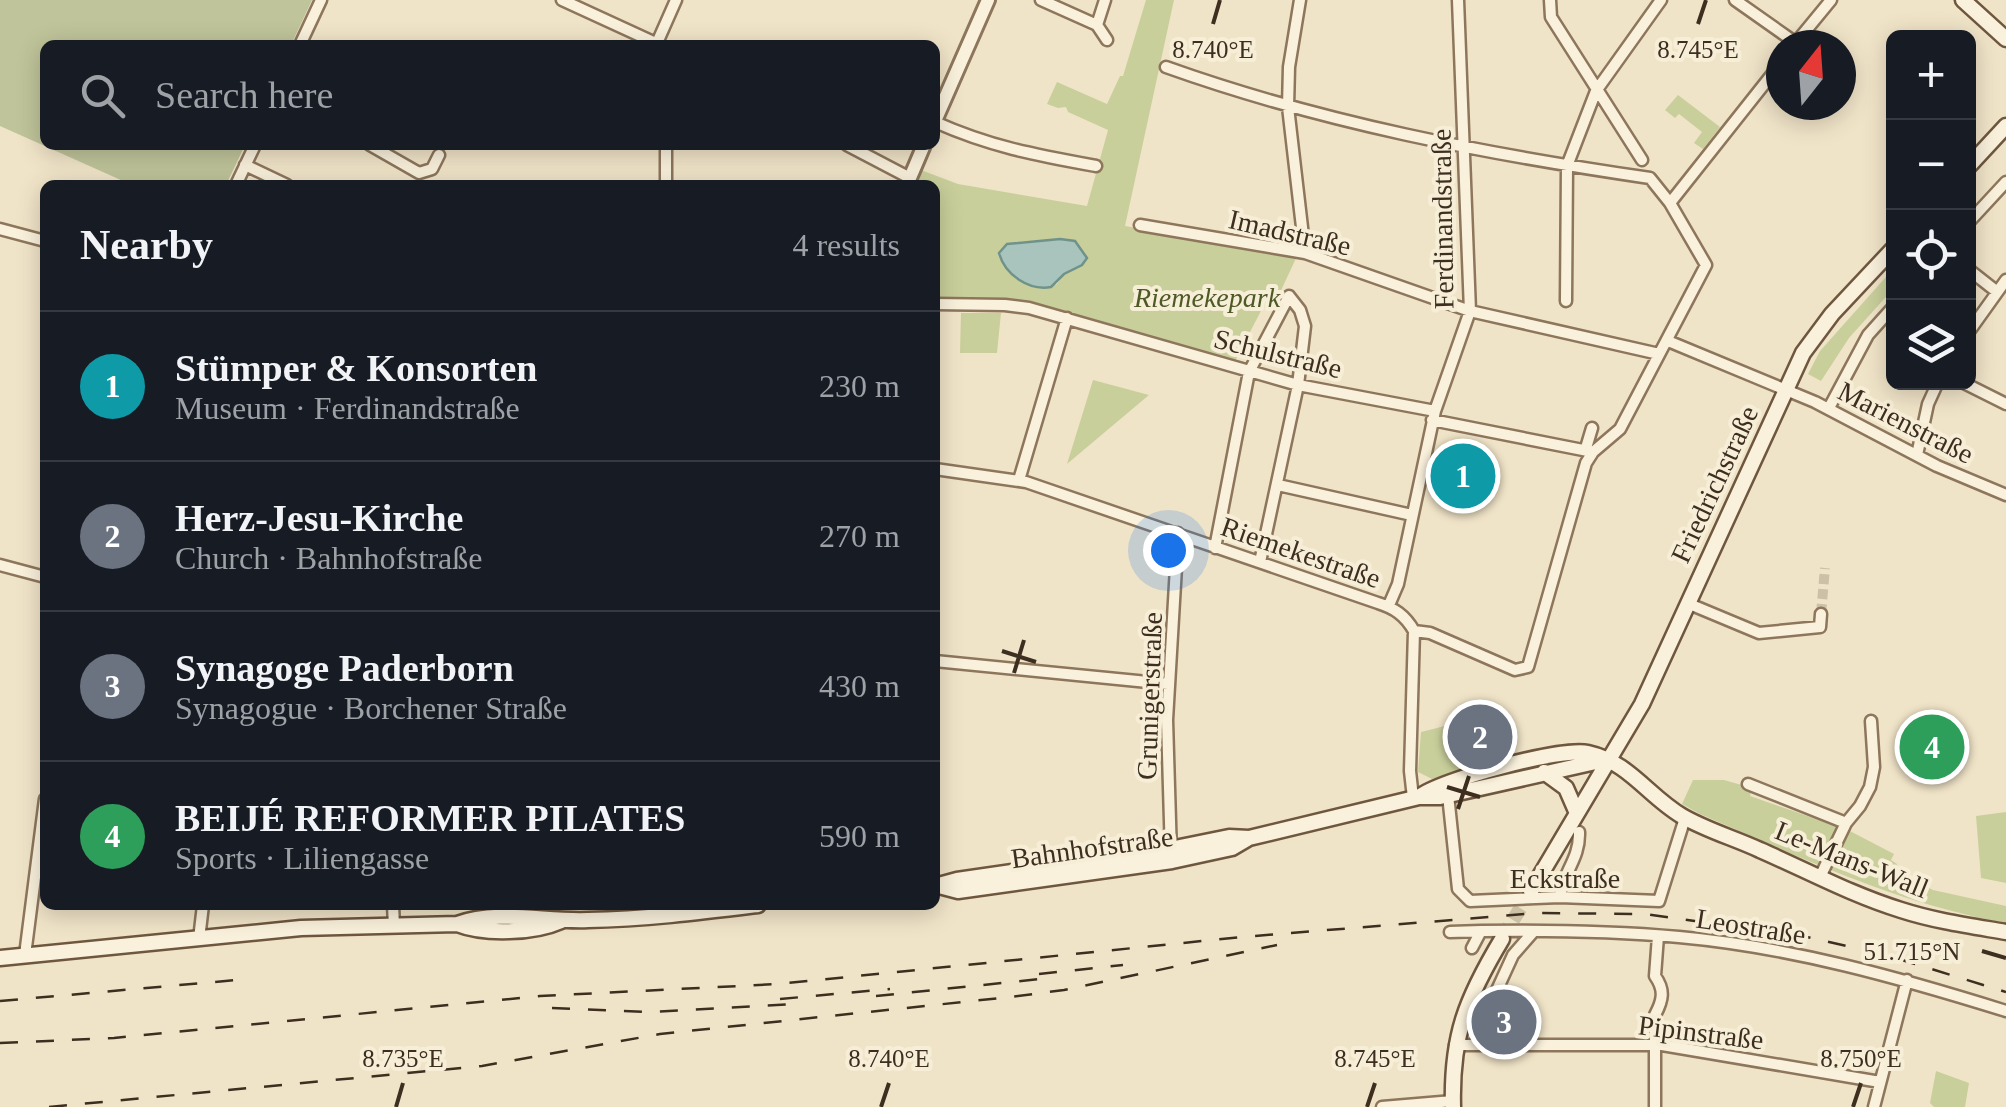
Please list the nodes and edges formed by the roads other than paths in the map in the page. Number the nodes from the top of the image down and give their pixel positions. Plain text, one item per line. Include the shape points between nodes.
1 (321, 0) edge
2 (562, 0) edge
3 (676, 0) edge
4 (988, 0) edge
5 (1042, 0) edge
6 (1105, 0) edge
7 (1300, 0) edge
8 (1458, 0) edge
9 (1550, 0) edge
10 (1660, 0) edge
11 (1735, 0) edge
12 (1831, 0) edge
13 (1963, 0) edge
14 (578, 3) edge
15 (1097, 24) junction
16 (1776, 30) edge
17 (1806, 30) edge
18 (2006, 39) edge
19 (302, 40) edge
20 (651, 40) edge
21 (661, 40) edge
22 (1106, 40) dead end
23 (1166, 67) dead end
24 (1766, 82) edge
25 (1596, 91) junction
26 (1288, 106) junction
27 (940, 110) edge
28 (940, 124) edge
29 (2006, 126) edge
30 (1463, 148) junction
31 (252, 150) edge
32 (379, 150) edge
33 (666, 150) edge
34 (855, 150) edge
35 (922, 150) edge
36 (438, 154) dead end
37 (1976, 158) edge
38 (1642, 160) dead end
39 (244, 166) junction
40 (1096, 166) dead end
41 (1567, 166) junction
42 (238, 180) edge
43 (276, 180) edge
44 (666, 180) edge
45 (906, 180) edge
46 (908, 180) edge
47 (2006, 182) edge
48 (1670, 203) junction
49 (1976, 214) edge
50 (1140, 224) dead end
51 (0, 229) edge
52 (40, 240) edge
53 (1305, 253) junction
54 (1886, 257) edge
55 (1976, 275) edge
56 (2006, 280) edge
57 (1996, 291) junction
58 (1566, 301) dead end
59 (940, 304) edge
60 (1470, 312) junction
61 (1886, 315) edge
62 (1068, 318) junction
63 (1976, 321) edge
64 (1668, 341) junction
65 (1659, 354) junction
66 (1248, 372) junction
67 (1298, 385) junction
68 (1976, 389) edge
69 (1785, 390) junction
70 (1934, 390) edge
71 (2006, 404) edge
72 (1829, 408) junction
73 (1433, 416) junction
74 (1594, 430) dead end
75 (1590, 450) junction
76 (1917, 454) junction
77 (940, 469) edge
78 (1020, 480) junction
79 (1278, 485) junction
80 (2006, 495) edge
81 (1412, 514) junction
82 (1178, 534) junction
83 (1215, 548) junction
84 (1260, 562) junction
85 (0, 565) edge
86 (40, 577) edge
87 (1389, 604) junction
88 (1687, 604) junction
89 (1821, 614) dead end
90 (1414, 631) junction
91 (940, 661) edge
92 (1168, 684) junction
93 (1871, 721) dead end
94 (1608, 760) junction
95 (1544, 772) junction
96 (1748, 784) dead end
97 (1448, 795) junction
98 (1416, 798) junction
99 (1576, 811) junction
100 (1685, 818) junction
101 (1846, 823) junction
102 (1579, 832) dead end
103 (40, 838) edge
104 (1171, 855) junction
105 (1820, 877) junction
106 (940, 885) edge
107 (1531, 890) tunnel mouth
108 (1560, 897) junction
109 (203, 910) edge
110 (393, 910) edge
111 (654, 911) edge
112 (394, 926) junction
113 (1534, 930) junction
114 (1481, 931) junction
115 (1450, 932) dead end
116 (2006, 932) edge
117 (1658, 936) junction
118 (200, 938) junction
119 (1502, 939) tunnel mouth
120 (1472, 948) dead end
121 (25, 955) junction
122 (0, 958) edge
123 (1907, 980) junction
124 (2006, 1012) edge
125 (1455, 1045) junction
126 (1656, 1045) junction
127 (1489, 1047) junction
128 (1880, 1082) junction
129 (1453, 1104) edge
130 (1382, 1107) edge
131 (1655, 1107) edge
132 (1874, 1107) edge

1 - 19 street
2 - 14 street
3 - 21 street
4 - 27 street
5 - 15 street
6 - 15 street
7 - 26 street
8 - 30 street, Ferdinandstraße
9 - 25 street via 1551,17
10 - 25 street
11 - 16 street
12 - 17 street
13 - 18 main road
14 - 20 street
15 - 22 street
23 - 26 street
24 - 48 street
25 - 38 street
25 - 41 street
26 - 30 street
26 - 53 street
28 - 40 street via 1026,155
29 - 37 main road
30 - 41 street
30 - 60 street, Ferdinandstraße
31 - 39 street
32 - 36 street via 418,173 432,169
33 - 44 street
34 - 45 street
35 - 46 street
39 - 42 street
39 - 43 street
41 - 48 street via 1650,178
41 - 58 street
47 - 49 street
48 - 64 street via 1706,265
50 - 53 street, Imadstraße
51 - 52 street
53 - 60 street, Imadstraße
54 - 69 main road, Friedrichstraße via 1820,329
55 - 57 street
56 - 57 street
57 - 63 street
59 - 62 street, Schulstraße via 1005,305
60 - 65 street, Imadstraße
60 - 73 street, Ferdinandstraße
61 - 72 street
62 - 66 street, Schulstraße
62 - 78 street
64 - 65 street
64 - 69 street
65 - 75 street via 1620,429
66 - 67 street, Schulstraße
66 - 67 street via 1288,296 1305,326
66 - 83 street
67 - 73 street, Schulstraße
67 - 79 street
68 - 71 street
69 - 72 street, Marienstraße
69 - 88 main road, Friedrichstraße
70 - 76 street
72 - 76 street, Marienstraße
73 - 75 street, Schulstraße
73 - 81 street, Ferdinandstraße
74 - 75 street
75 - 90 street, Riemekestraße via 1524,670
76 - 80 street, Marienstraße
77 - 78 street, Riemekestraße
78 - 82 street, Riemekestraße
79 - 81 street
79 - 84 street
81 - 87 street, Ferdinandstraße
82 - 83 street, Riemekestraße
82 - 92 street, Grunigerstraße
83 - 84 street, Riemekestraße
84 - 87 street, Riemekestraße
85 - 86 street
87 - 90 street, Riemekestraße
88 - 89 street via 1760,633 1820,627
88 - 94 main road, Friedrichstraße via 1642,704
90 - 98 street via 1410,773
91 - 92 street
92 - 104 street, Grunigerstraße
93 - 101 street via 1874,774
94 - 95 main road, Bahnhofstraße
94 - 98 main road, Bahnhofstraße via 1566,753 1455,780
94 - 99 main road, Friedrichstraße
94 - 100 main road, Le-Mans-Wall
95 - 97 main road, Bahnhofstraße
95 - 99 main road via 1563,784
96 - 101 street
97 - 98 main road, Bahnhofstraße
97 - 108 street, Eckstraße via 1458,888 1470,901
98 - 104 main road, Bahnhofstraße
99 - 107 main road, Friedrichstraße
100 - 105 main road, Le-Mans-Wall
100 - 108 street, Eckstraße via 1659,902
101 - 105 street
102 - 108 street
103 - 121 street
104 - 106 main road, Bahnhofstraße
105 - 116 main road, Le-Mans-Wall via 1911,913
109 - 118 street
110 - 112 street
111 - 112 main road
112 - 118 main road
113 - 114 street, Leostraße
113 - 117 street, Leostraße
113 - 127 street via 1513,955 1486,1014
114 - 115 street, Leostraße
114 - 120 street
117 - 123 street, Leostraße via 1806,957
117 - 126 street via 1655,976 1662,1003 1654,1015
118 - 121 main road
119 - 125 main road via 1472,990
121 - 122 main road
123 - 124 street, Leostraße
123 - 128 street
125 - 127 street, Pipinstraße
125 - 129 main road
126 - 127 street, Pipinstraße
126 - 128 street, Pipinstraße
126 - 131 street
128 - 132 street
129 - 130 street

